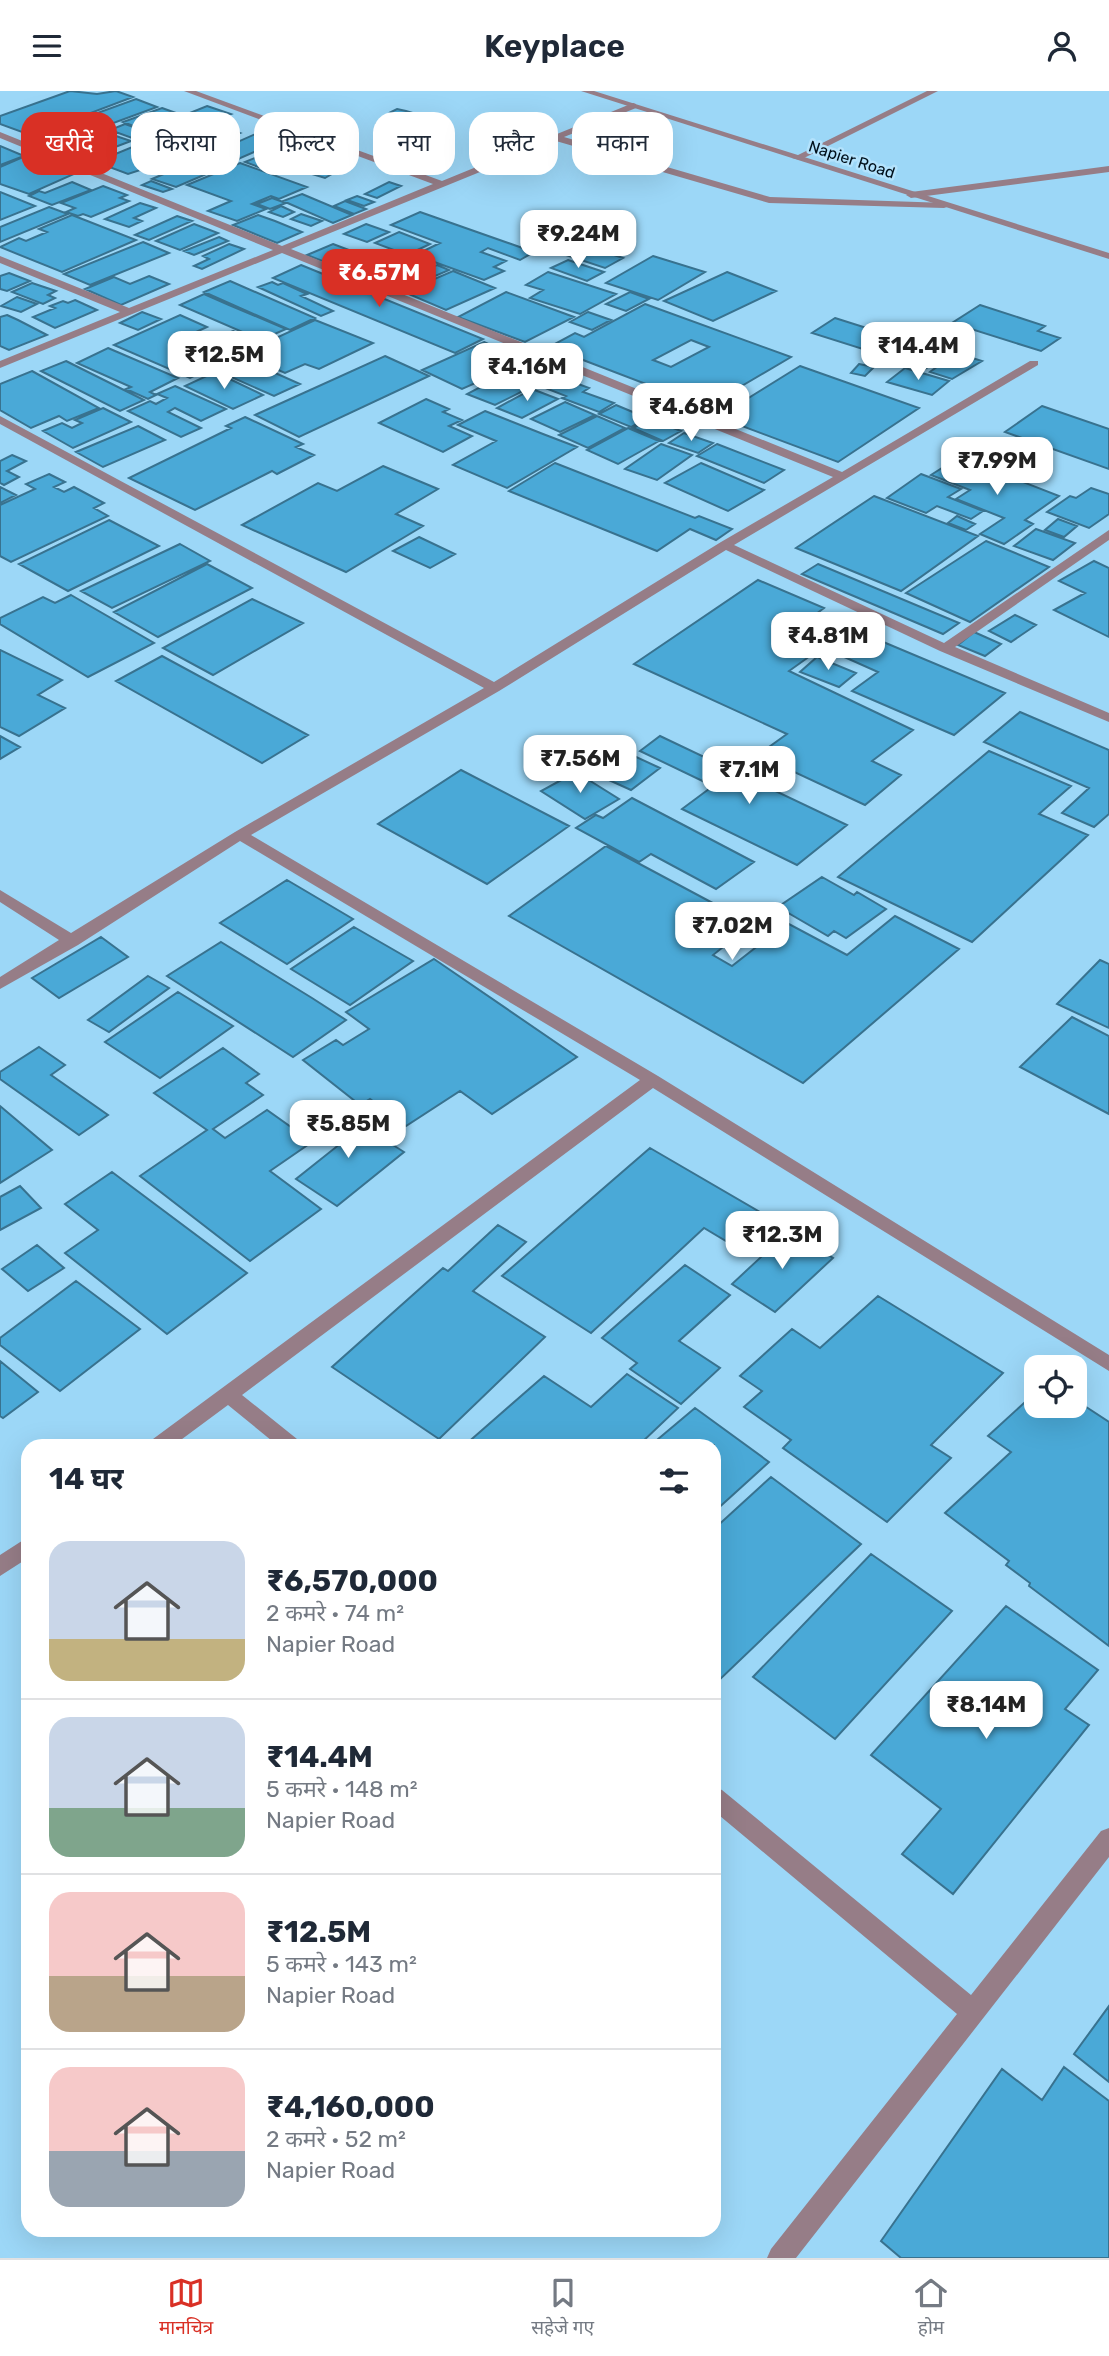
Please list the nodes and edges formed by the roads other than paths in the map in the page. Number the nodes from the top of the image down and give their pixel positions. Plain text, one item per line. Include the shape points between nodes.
1 (188, 91) edge
2 (585, 91) edge
3 (934, 91) edge
4 (633, 106) junction
5 (0, 135) edge
6 (558, 137) edge
7 (558, 139) edge
8 (797, 157) junction
9 (1109, 169) edge
10 (469, 173) edge
11 (442, 184) junction
12 (910, 195) junction
13 (944, 205) junction
14 (278, 250) junction
15 (1109, 256) edge
16 (0, 259) edge
17 (129, 312) junction
18 (1034, 363) dead end
19 (0, 365) edge
20 (0, 419) edge
21 (843, 477) junction
22 (1109, 534) edge
23 (725, 545) junction
24 (944, 648) junction
25 (494, 688) junction
26 (1109, 718) edge
27 (240, 835) junction
28 (0, 895) edge
29 (72, 941) junction
30 (0, 984) edge
31 (652, 1080) junction
32 (1109, 1364) edge
33 (228, 1394) junction
34 (168, 1439) edge
35 (283, 1439) edge
36 (21, 1551) edge
37 (0, 1567) edge
38 (721, 1803) edge
39 (1109, 1839) edge
40 (973, 2012) junction
41 (780, 2258) edge

1 - 11 street
2 - 4 street, Napier Road
3 - 8 street
4 - 6 street
4 - 8 street, Napier Road
5 - 14 street
7 - 13 street via 769,199
8 - 12 street, Napier Road
9 - 12 street
10 - 11 street
11 - 14 street
12 - 13 street, Napier Road
13 - 15 street, Napier Road
14 - 17 street
14 - 21 street
16 - 17 street
17 - 19 street
18 - 21 street
20 - 25 street
21 - 23 street
22 - 24 street
23 - 24 street
23 - 25 street
24 - 26 street
25 - 27 street
27 - 29 street
27 - 31 street
28 - 29 street
29 - 30 street
31 - 32 street
31 - 33 street
33 - 34 street
33 - 35 street
36 - 37 street
38 - 40 street
39 - 40 street
40 - 41 street

